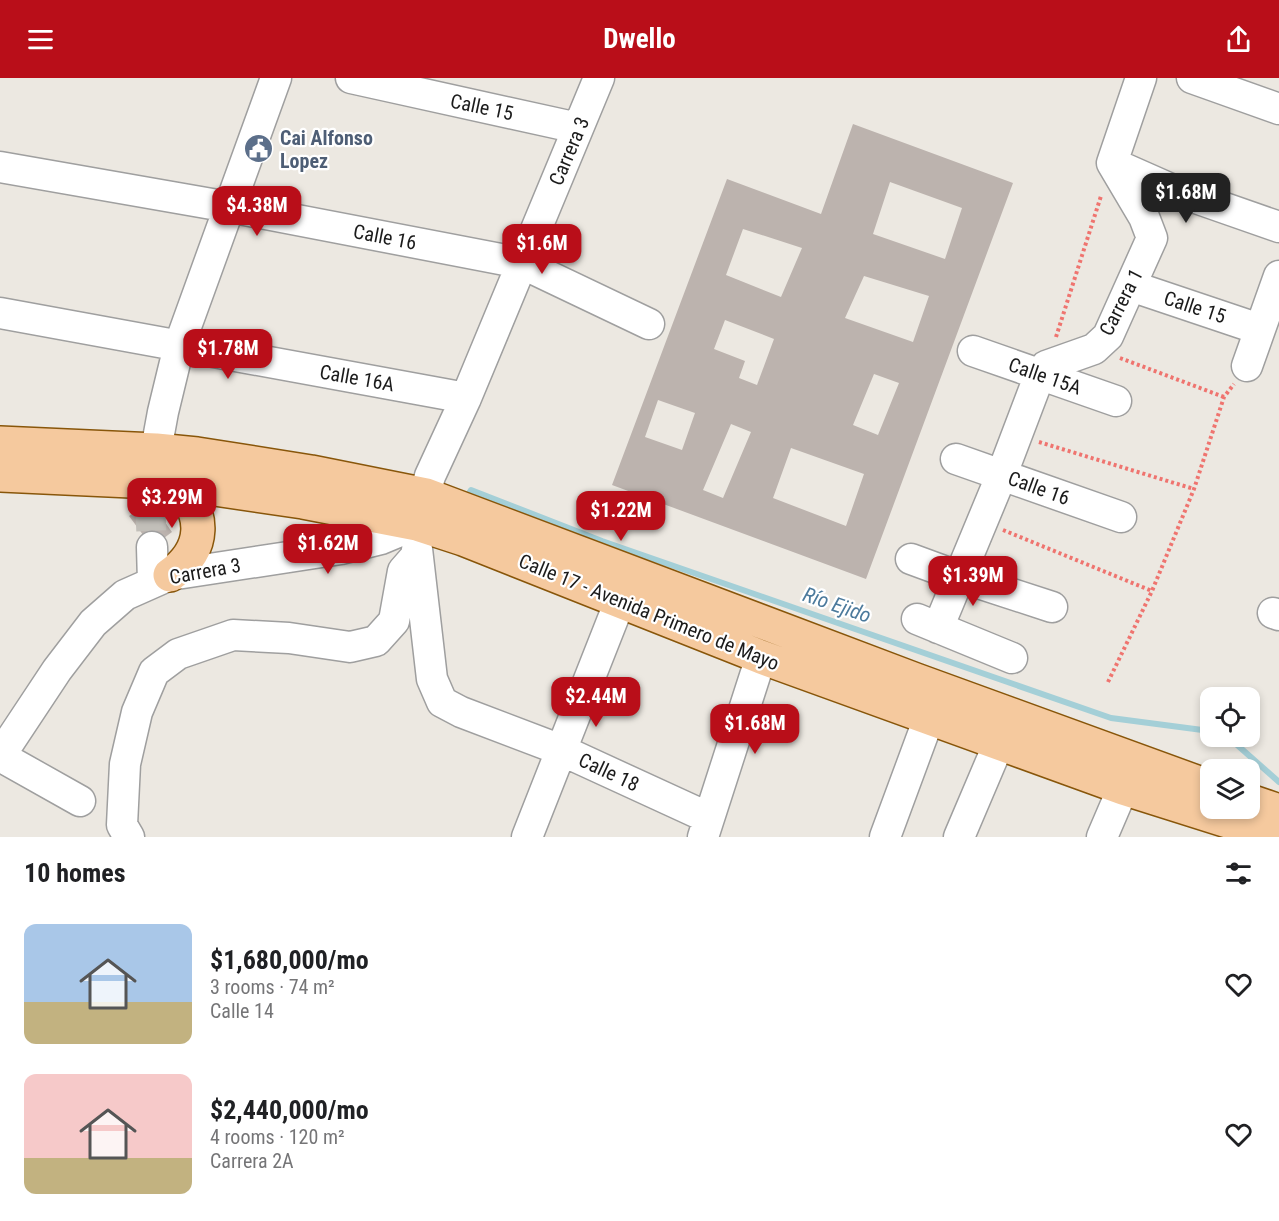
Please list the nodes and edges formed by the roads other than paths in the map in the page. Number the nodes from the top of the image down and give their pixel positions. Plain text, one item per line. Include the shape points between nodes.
1 (276, 78) edge
2 (351, 78) edge
3 (599, 78) edge
4 (1141, 78) edge
5 (1192, 78) edge
6 (1279, 109) edge
7 (578, 128) junction
8 (1112, 163) junction
9 (0, 168) edge
10 (1173, 190) junction
11 (229, 207) junction
12 (1279, 226) edge
13 (1152, 238) junction
14 (521, 263) junction
15 (1279, 276) edge
16 (1131, 286) junction
17 (0, 313) edge
18 (649, 324) dead end
19 (1259, 328) junction
20 (179, 346) junction
21 (973, 351) dead end
22 (1247, 366) road end
23 (1043, 370) junction
24 (465, 398) junction
25 (1116, 401) dead end
26 (159, 433) junction
27 (0, 443) edge
28 (956, 459) dead end
29 (1002, 474) junction
30 (0, 476) edge
31 (158, 489) junction
32 (426, 500) junction
33 (1121, 517) dead end
34 (152, 547) tunnel mouth
35 (911, 558) dead end
36 (960, 577) junction
37 (162, 579) junction
38 (620, 601) junction
39 (1052, 607) dead end
40 (761, 657) junction
41 (1012, 658) dead end
42 (929, 718) junction
43 (999, 743) junction
44 (561, 750) junction
45 (0, 756) edge
46 (1200, 783) edge
47 (1123, 788) junction
48 (80, 801) dead end
49 (1260, 805) edge
50 (1279, 812) edge
51 (706, 827) edge
52 (129, 837) edge
53 (527, 837) edge
54 (885, 837) edge
55 (959, 837) edge
56 (1102, 837) edge
57 (1278, 837) edge

1 - 11 street
2 - 7 street, Calle 15
3 - 7 street, Carrera 3
4 - 8 street
5 - 6 street
7 - 14 street, Carrera 3
8 - 10 street
8 - 13 street
9 - 11 street, Calle 16
10 - 12 street
10 - 13 street, Carrera 1
11 - 14 street, Calle 16
11 - 20 street
13 - 16 street, Carrera 1
14 - 18 street, Calle 16
14 - 24 street, Carrera 3
15 - 19 street
16 - 19 street, Calle 15
16 - 23 street, Carrera 1 via 1108,336 1094,349
17 - 20 street, Calle 16A
19 - 22 street
20 - 24 street, Calle 16A
20 - 26 street
21 - 23 street, Calle 15A
23 - 25 street, Calle 15A
23 - 29 street
24 - 32 street, Carrera 3
26 - 27 main road, Calle 17 - Avenida Primero de Mayo
26 - 32 main road, Calle 17 - Avenida Primero de Mayo
28 - 29 street, Calle 16
29 - 33 street, Calle 16
29 - 36 street
30 - 31 main road, Calle 17 - Avenida Primero de Mayo
31 - 32 main road, Calle 17 - Avenida Primero de Mayo via 303,502
31 - 37 main road via 184,492 197,516 198,530 196,544 182,567
32 - 37 street, Carrera 3 via 381,539
32 - 38 main road, Calle 17 - Avenida Primero de Mayo via 463,539
32 - 44 street, Calle 18 via 432,680 441,702
32 - 46 main road, Calle 17 - Avenida Primero de Mayo
32 - 52 street via 404,571 394,621 376,641 350,647 233,635 178,654 154,672 137,712 124,764 122,825
34 - 37 street
35 - 36 street
36 - 39 street
36 - 41 street via 927,624
37 - 45 street, Carrera 3 via 125,595 93,623
38 - 40 main road, Calle 17 - Avenida Primero de Mayo
38 - 44 street
40 - 42 main road, Calle 17 - Avenida Primero de Mayo
40 - 51 street
42 - 43 main road, Calle 17 - Avenida Primero de Mayo
42 - 54 street
43 - 47 main road, Calle 17 - Avenida Primero de Mayo
43 - 55 street
44 - 51 street, Calle 18
44 - 53 street
45 - 48 street
47 - 56 street
47 - 57 main road, Calle 17 - Avenida Primero de Mayo
49 - 50 main road

